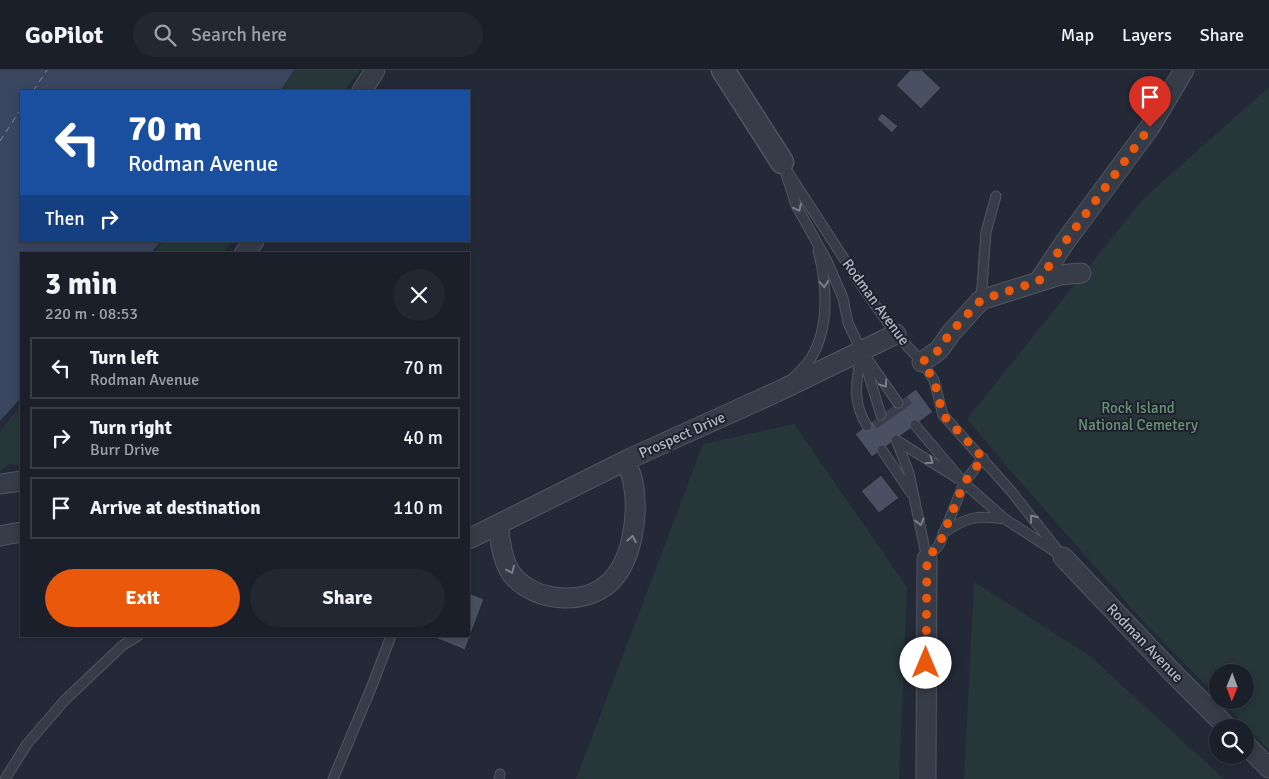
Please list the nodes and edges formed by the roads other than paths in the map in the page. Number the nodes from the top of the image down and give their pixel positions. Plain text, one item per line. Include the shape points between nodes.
1 (375, 70) edge
2 (723, 70) edge
3 (1184, 70) edge
4 (363, 90) edge
5 (782, 162) junction
6 (996, 196) dead end
7 (814, 236) junction
8 (253, 242) edge
9 (246, 252) edge
10 (1081, 273) dead end
11 (1039, 281) junction
12 (981, 300) junction
13 (896, 334) junction
14 (861, 350) junction
15 (922, 362) junction
16 (781, 390) junction
17 (898, 403) tunnel mouth
18 (881, 415) tunnel mouth
19 (915, 425) dead end
20 (866, 426) dead end
21 (882, 450) dead end
22 (983, 458) junction
23 (625, 461) junction
24 (20, 481) edge
25 (964, 483) junction
26 (0, 484) edge
27 (914, 498) junction
28 (1005, 519) junction
29 (499, 524) junction
30 (20, 532) edge
31 (942, 533) junction
32 (0, 536) edge
33 (470, 538) edge
34 (1064, 557) junction
35 (927, 558) junction
36 (136, 637) edge
37 (391, 637) edge
38 (1219, 719) edge
39 (1254, 753) edge
40 (1269, 768) edge
41 (5, 779) edge
42 (333, 779) edge
43 (926, 779) edge

1 - 4 street
2 - 5 street, Rodman Avenue
3 - 11 street via 1150,127
5 -> 7 lane, Rodman Avenue via 796,205
5 - 13 lane, Rodman Avenue
6 - 12 lane via 986,232
7 - 14 lane, Rodman Avenue via 840,290 848,323
7 -> 16 lane via 823,269 824,317 812,357
8 - 9 street
10 - 11 street
11 - 12 street
12 - 15 street via 950,333 939,350
13 - 14 street, Prospect Drive
13 - 15 lane, Rodman Avenue
14 - 16 street, Prospect Drive
14 -> 17 lane, Rodman Avenue
14 - 18 lane
14 - 20 lane via 855,398
15 - 22 lane, Rodman Avenue via 934,380 943,415
16 - 23 street, Prospect Drive
19 - 25 lane, Rodman Avenue
21 - 27 lane
22 - 25 lane
34 -> 22 lane, Rodman Avenue
23 - 29 street, Prospect Drive
29 -> 23 street via 499,544 513,576 526,587 537,594 559,598 592,592 608,584 623,566 630,548 635,502 633,482
24 - 26 street
27 -> 25 lane via 897,440
25 - 28 lane, Rodman Avenue
25 - 31 lane
27 -> 35 lane
28 - 31 lane via 976,516 960,521
28 - 34 lane, Rodman Avenue
29 - 33 street, Prospect Drive
30 - 32 street
31 - 35 lane via 939,545
34 - 38 street, Rodman Avenue
35 - 43 street
36 - 41 lane via 65,700 27,744
37 - 42 lane
39 - 40 street

